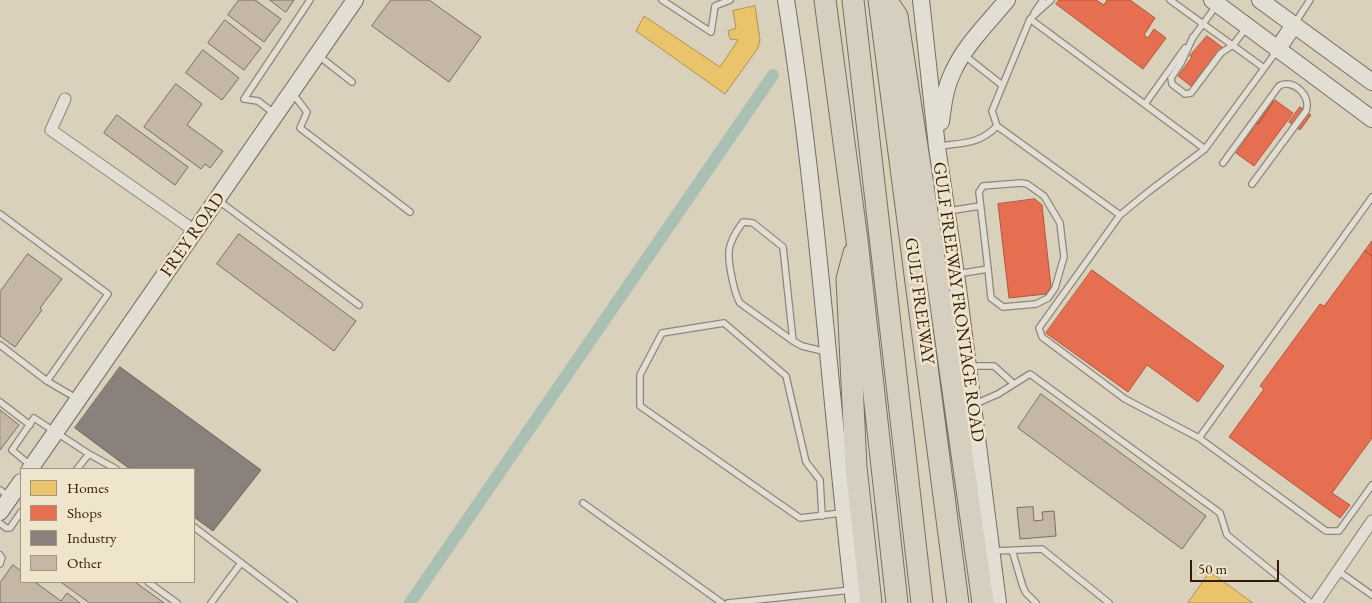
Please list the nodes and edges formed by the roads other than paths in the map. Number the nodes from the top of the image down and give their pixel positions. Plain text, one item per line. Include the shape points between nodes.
1 (310, 0) edge
2 (355, 0) edge
3 (662, 0) edge
4 (730, 0) edge
5 (786, 0) edge
6 (825, 0) edge
7 (853, 0) edge
8 (879, 0) edge
9 (886, 0) edge
10 (921, 0) edge
11 (994, 0) edge
12 (1007, 0) edge
13 (1043, 0) edge
14 (1052, 0) edge
15 (1170, 0) edge
16 (1310, 0) edge
17 (1265, 1) edge
18 (1214, 2) edge
19 (1030, 19) junction
20 (1203, 24) junction
21 (1294, 25) junction
22 (1247, 27) junction
23 (1193, 37) junction
24 (1233, 45) junction
25 (1277, 50) junction
26 (962, 53) junction
27 (317, 55) junction
28 (1264, 68) junction
29 (352, 82) dead end
30 (1372, 82) edge
31 (1002, 85) junction
32 (291, 93) junction
33 (65, 99) dead end
34 (1145, 104) junction
35 (276, 115) junction
36 (1372, 119) edge
37 (997, 126) junction
38 (937, 147) junction
39 (1205, 149) junction
40 (1223, 163) dead end
41 (1252, 184) dead end
42 (1372, 197) edge
43 (218, 199) junction
44 (980, 206) junction
45 (946, 211) junction
46 (410, 212) dead end
47 (0, 214) edge
48 (1120, 216) junction
49 (195, 231) junction
50 (857, 240) junction
51 (988, 269) junction
52 (955, 274) junction
53 (359, 305) dead end
54 (793, 341) junction
55 (0, 345) edge
56 (829, 352) junction
57 (968, 366) junction
58 (47, 381) junction
59 (1014, 384) junction
60 (78, 400) junction
61 (0, 402) edge
62 (973, 405) junction
63 (30, 425) junction
64 (55, 433) junction
65 (1199, 438) junction
66 (89, 454) junction
67 (31, 468) edge
68 (79, 468) edge
69 (114, 468) edge
70 (1372, 484) edge
71 (14, 488) edge
72 (583, 503) dead end
73 (0, 512) edge
74 (20, 513) edge
75 (843, 513) junction
76 (822, 516) junction
77 (1372, 521) edge
78 (0, 524) edge
79 (195, 528) edge
80 (1012, 550) junction
81 (992, 551) junction
82 (0, 555) edge
83 (241, 562) junction
84 (0, 564) edge
85 (1338, 571) junction
86 (149, 583) edge
87 (1371, 593) edge
88 (854, 596) edge
89 (177, 603) edge
90 (211, 603) edge
91 (294, 603) edge
92 (722, 603) edge
93 (728, 603) edge
94 (872, 603) edge
95 (897, 603) edge
96 (922, 603) edge
97 (958, 603) edge
98 (984, 603) edge
99 (998, 603) edge
100 (1036, 603) edge
101 (1109, 603) edge
102 (1311, 603) edge
103 (1316, 603) edge

1 - 35 lane via 244,99 258,101
2 - 27 main road, FREY ROAD
3 - 4 lane via 711,32 715,6
5 - 56 main road via 798,73
6 - 50 highway
7 - 96 highway, GULF FREEWAY
8 - 97 highway, GULF FREEWAY
9 - 98 highway via 897,16
10 - 38 main road, GULF FREEWAY FRONTAGE ROAD
11 - 26 main road
12 - 26 main road
13 - 19 lane
14 - 19 lane
15 - 20 lane
16 - 21 lane
17 - 21 main road
18 - 20 lane
18 - 22 main road
19 - 31 lane
19 - 34 lane
20 - 23 lane
20 - 24 lane
21 - 25 main road
21 - 30 main road
22 - 24 lane
22 - 25 main road
23 - 24 lane via 1171,78 1172,84 1185,94 1191,93 1221,53
23 - 34 lane
24 - 28 lane
25 - 28 lane
25 - 36 main road
26 - 31 lane
26 - 38 main road via 944,98
27 - 29 lane
27 - 32 main road, FREY ROAD
28 - 39 lane
31 - 37 lane via 992,111
32 - 35 main road, FREY ROAD
32 - 46 lane via 307,112 300,128
33 - 49 street via 51,130
34 - 39 lane
35 - 43 main road, FREY ROAD
37 - 38 lane via 988,136 972,142
37 - 48 lane
38 - 45 main road, GULF FREEWAY FRONTAGE ROAD
39 - 48 lane
40 - 41 lane via 1279,86 1289,83 1306,95 1306,111
42 - 65 lane
43 - 49 main road, FREY ROAD
43 - 53 lane
44 - 45 lane
44 - 51 lane
44 - 51 lane via 979,192 983,186 1027,184 1044,196 1060,223 1064,257 1055,288 1048,298 1036,304 1003,307 991,298
45 - 52 main road, GULF FREEWAY FRONTAGE ROAD
47 - 58 lane via 108,294
48 - 65 lane via 1039,328 1040,334 1125,398
49 - 60 main road, FREY ROAD
50 - 94 highway via 846,279 856,467
50 - 95 highway
51 - 52 lane
52 - 57 main road, GULF FREEWAY FRONTAGE ROAD
54 - 54 lane via 740,303 735,295 729,251 734,234 743,222 753,223 783,247
54 - 56 lane
55 - 58 lane
56 - 75 main road
57 - 59 lane via 994,366
57 - 62 main road, GULF FREEWAY FRONTAGE ROAD
58 - 60 lane
59 - 62 lane
59 - 102 lane via 1030,374 1212,507 1220,513 1227,535
60 - 64 main road, FREY ROAD
61 - 63 lane
62 - 81 main road, GULF FREEWAY FRONTAGE ROAD
63 - 64 lane via 34,418
63 - 67 lane via 12,450
64 - 66 lane
64 - 67 main road, FREY ROAD
65 - 70 lane via 1326,531 1339,530
66 - 68 lane
66 - 69 lane
71 - 73 main road
72 - 92 lane
74 - 78 lane via 10,528
75 - 76 lane
75 - 88 main road
76 - 76 lane via 800,518 640,406 640,375 662,332 724,323 786,376 806,462 820,480
77 - 85 street
79 - 83 lane
80 - 81 lane
80 - 100 lane via 1023,587
80 - 101 lane via 1042,549
81 - 99 main road, GULF FREEWAY FRONTAGE ROAD
82 - 84 lane
83 - 90 lane
83 - 91 lane
85 - 87 lane
85 - 103 street
86 - 89 lane
88 - 93 lane

